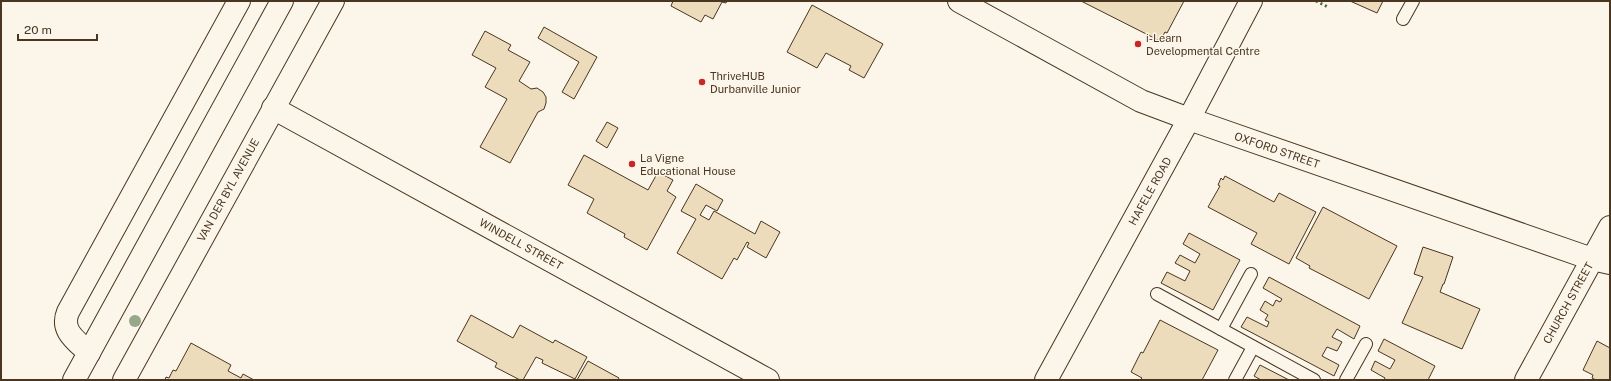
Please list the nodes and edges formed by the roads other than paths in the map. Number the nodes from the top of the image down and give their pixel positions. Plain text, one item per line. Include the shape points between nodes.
1 (238, 1) edge
2 (282, 1) edge
3 (333, 1) edge
4 (959, 1) edge
5 (1251, 1) edge
6 (1413, 1) edge
7 (1404, 19) dead end
8 (274, 108) junction
9 (1189, 119) junction
10 (1610, 227) edge
11 (1601, 261) edge
12 (1251, 274) dead end
13 (1157, 294) dead end
14 (1221, 329) junction
15 (1366, 344) dead end
16 (1254, 347) junction
17 (89, 353) junction
18 (74, 380) edge
19 (124, 380) edge
20 (768, 380) edge
21 (1046, 380) edge
22 (1235, 380) edge
23 (1314, 380) edge
24 (1346, 380) edge
25 (1526, 380) edge

1 - 17 street via 68,312 65,321 67,330
2 - 17 street
3 - 8 street, VAN DER BYL AVENUE
4 - 9 street, OXFORD STREET via 1141,101
5 - 9 street, HAFELE ROAD
6 - 7 lane
8 - 19 street, VAN DER BYL AVENUE
8 - 20 street, WINDELL STREET
9 - 11 street, OXFORD STREET
9 - 21 street, HAFELE ROAD
10 - 11 street, CHURCH STREET
11 - 25 street, CHURCH STREET
12 - 14 lane
13 - 14 lane
14 - 16 lane
15 - 24 lane
16 - 22 lane
16 - 23 lane
17 - 18 street

